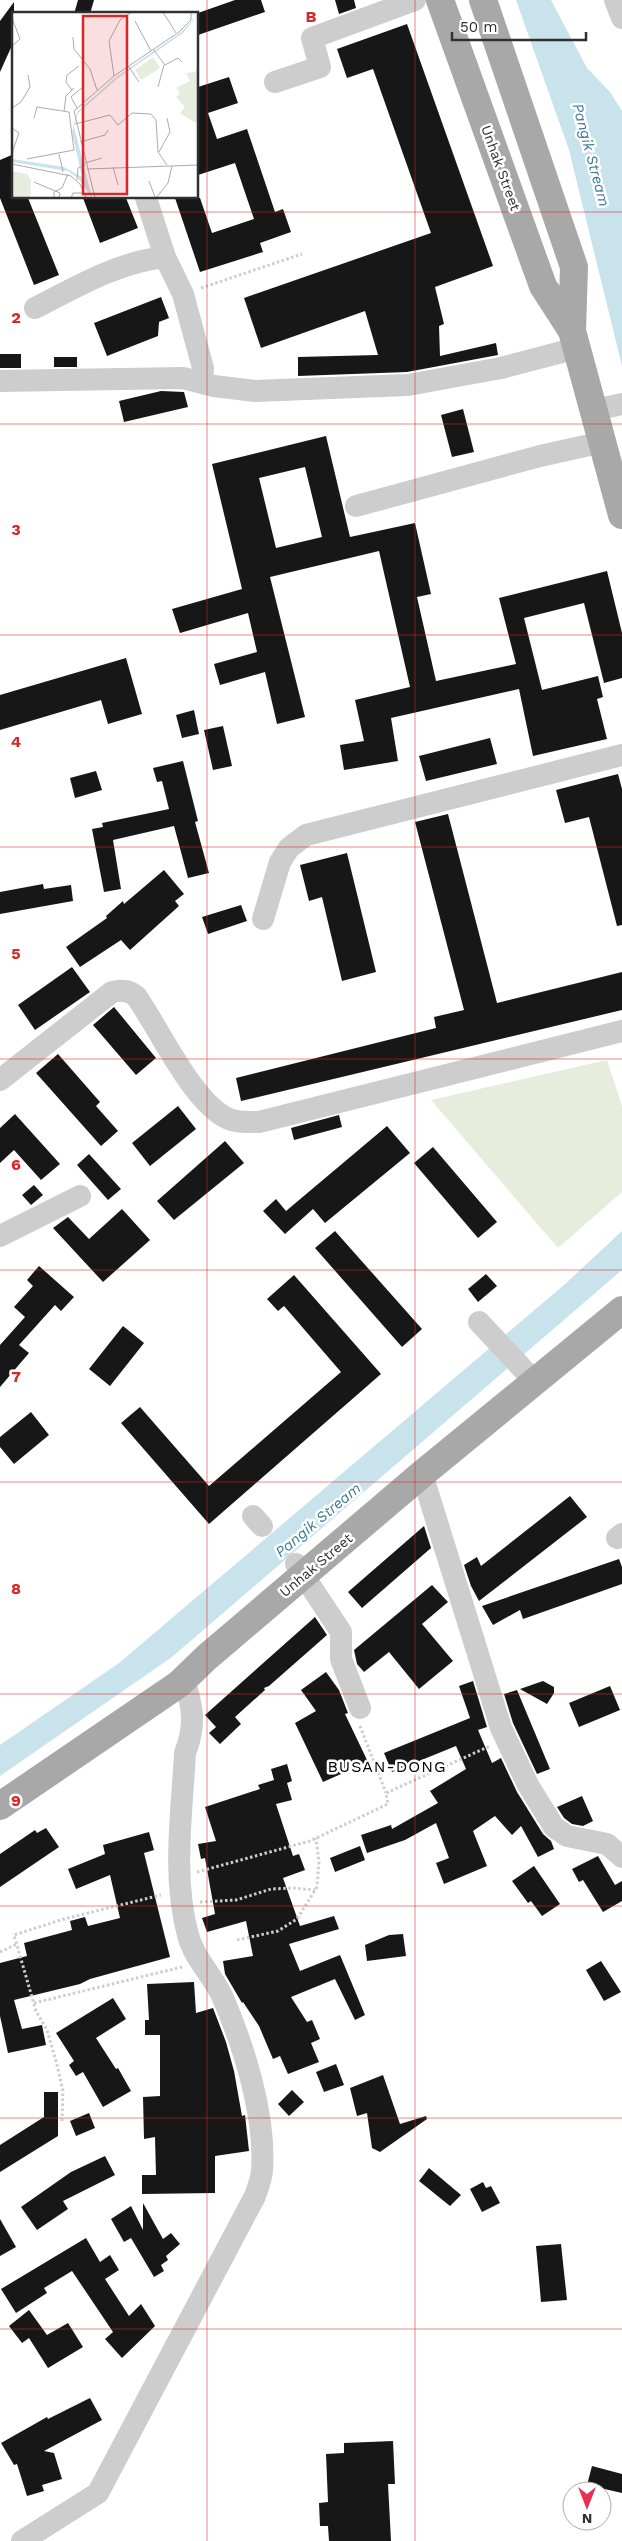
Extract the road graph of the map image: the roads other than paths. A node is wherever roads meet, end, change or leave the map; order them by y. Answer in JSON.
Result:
{"nodes":[{"id":1,"x":415,"y":0,"type":"edge"},
{"id":2,"x":440,"y":0,"type":"edge"},
{"id":3,"x":483,"y":0,"type":"edge"},
{"id":4,"x":275,"y":82,"type":"dead end"},
{"id":5,"x":146,"y":199,"type":"edge"},
{"id":6,"x":165,"y":257,"type":"junction"},
{"id":7,"x":35,"y":308,"type":"dead end"},
{"id":8,"x":574,"y":340,"type":"junction"},
{"id":9,"x":0,"y":381,"type":"edge"},
{"id":10,"x":202,"y":382,"type":"junction"},
{"id":11,"x":622,"y":404,"type":"edge"},
{"id":12,"x":595,"y":410,"type":"junction"},
{"id":13,"x":603,"y":442,"type":"junction"},
{"id":14,"x":356,"y":506,"type":"dead end"},
{"id":15,"x":622,"y":515,"type":"edge"},
{"id":16,"x":622,"y":755,"type":"edge"},
{"id":17,"x":263,"y":919,"type":"dead end"},
{"id":18,"x":622,"y":1031,"type":"edge"},
{"id":19,"x":0,"y":1080,"type":"edge"},
{"id":20,"x":80,"y":1196,"type":"dead end"},
{"id":21,"x":0,"y":1236,"type":"edge"},
{"id":22,"x":622,"y":1310,"type":"edge"},
{"id":23,"x":484,"y":1327,"type":"dead end"},
{"id":24,"x":529,"y":1376,"type":"junction"},
{"id":25,"x":422,"y":1474,"type":"junction"},
{"id":26,"x":300,"y":1570,"type":"junction"},
{"id":27,"x":184,"y":1680,"type":"junction"},
{"id":28,"x":360,"y":1708,"type":"road end"},
{"id":29,"x":0,"y":1806,"type":"edge"},
{"id":30,"x":622,"y":1858,"type":"edge"},
{"id":31,"x":22,"y":2541,"type":"edge"}],
"edges":[{"from":1,"to":4,"type":"street"},
{"from":2,"to":8,"type":"main road","name":"Unhak Street"},
{"from":3,"to":8,"type":"main road","name":"Unhak Street"},
{"from":5,"to":6,"type":"street"},
{"from":6,"to":7,"type":"street"},
{"from":6,"to":10,"type":"street"},
{"from":8,"to":10,"type":"street"},
{"from":8,"to":12,"type":"main road","name":"Unhak Street"},
{"from":9,"to":10,"type":"street"},
{"from":11,"to":12,"type":"street"},
{"from":12,"to":13,"type":"main road","name":"Unhak Street"},
{"from":13,"to":14,"type":"street"},
{"from":13,"to":15,"type":"main road","name":"Unhak Street"},
{"from":16,"to":17,"type":"street"},
{"from":18,"to":19,"type":"street"},
{"from":20,"to":21,"type":"street"},
{"from":22,"to":24,"type":"main road","name":"Unhak Street"},
{"from":23,"to":24,"type":"street"},
{"from":24,"to":25,"type":"main road","name":"Unhak Street"},
{"from":25,"to":26,"type":"main road","name":"Unhak Street"},
{"from":25,"to":30,"type":"street"},
{"from":26,"to":27,"type":"main road","name":"Unhak Street"},
{"from":26,"to":28,"type":"street"},
{"from":27,"to":29,"type":"main road","name":"Unhak Street"},
{"from":27,"to":31,"type":"street"}]}
